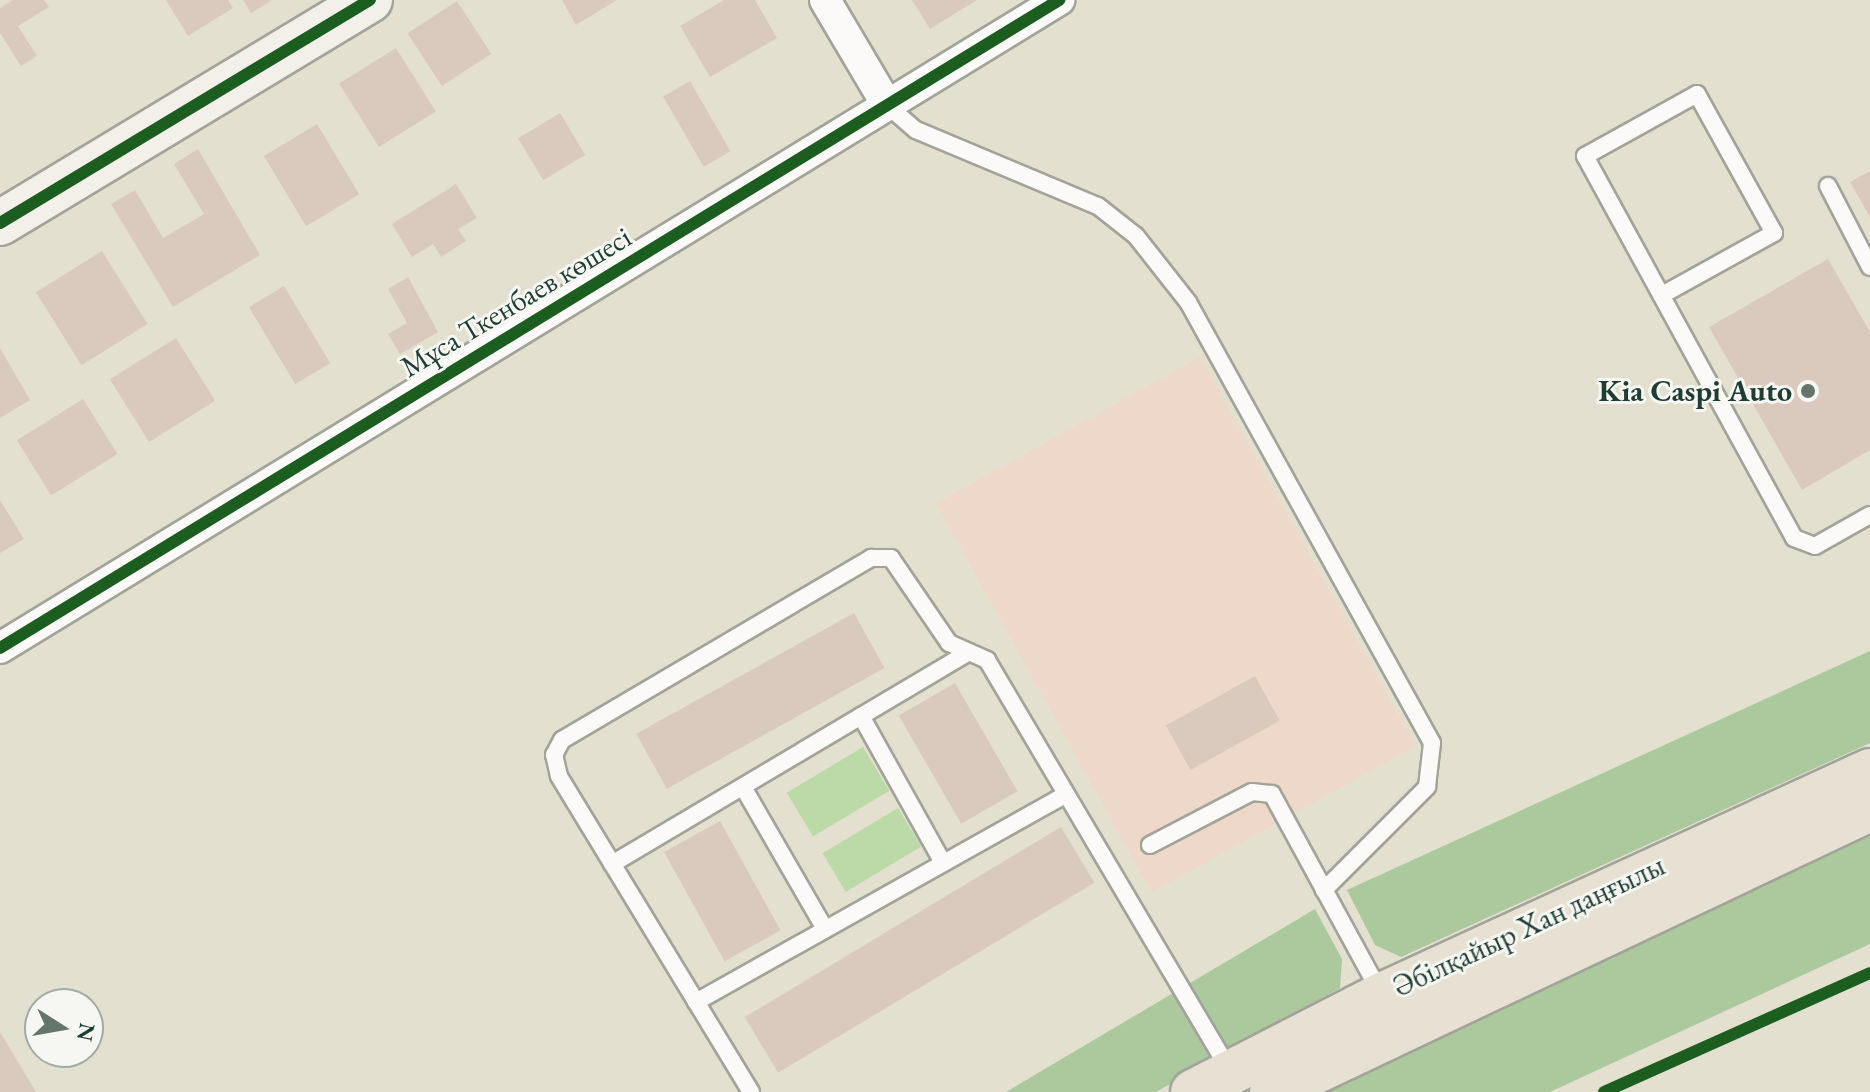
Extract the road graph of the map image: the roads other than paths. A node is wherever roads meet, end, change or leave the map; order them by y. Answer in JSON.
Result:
{"nodes":[{"id":1,"x":370,"y":0,"type":"edge"},
{"id":2,"x":825,"y":0,"type":"edge"},
{"id":3,"x":1059,"y":0,"type":"edge"},
{"id":4,"x":887,"y":105,"type":"junction"},
{"id":5,"x":1828,"y":186,"type":"dead end"},
{"id":6,"x":0,"y":223,"type":"edge"},
{"id":7,"x":1870,"y":267,"type":"edge"},
{"id":8,"x":1662,"y":295,"type":"junction"},
{"id":9,"x":1870,"y":515,"type":"edge"},
{"id":10,"x":0,"y":648,"type":"edge"},
{"id":11,"x":969,"y":652,"type":"junction"},
{"id":12,"x":861,"y":716,"type":"junction"},
{"id":13,"x":1870,"y":771,"type":"edge"},
{"id":14,"x":743,"y":787,"type":"junction"},
{"id":15,"x":1066,"y":794,"type":"junction"},
{"id":16,"x":1870,"y":809,"type":"edge"},
{"id":17,"x":1150,"y":845,"type":"dead end"},
{"id":18,"x":943,"y":863,"type":"junction"},
{"id":19,"x":612,"y":864,"type":"junction"},
{"id":20,"x":1324,"y":890,"type":"junction"},
{"id":21,"x":825,"y":929,"type":"junction"},
{"id":22,"x":1382,"y":995,"type":"junction"},
{"id":23,"x":696,"y":1002,"type":"junction"},
{"id":24,"x":1231,"y":1073,"type":"junction"},
{"id":25,"x":751,"y":1092,"type":"edge"},
{"id":26,"x":1193,"y":1092,"type":"edge"},
{"id":27,"x":1272,"y":1092,"type":"edge"}],
"edges":[{"from":1,"to":6,"type":"street"},
{"from":2,"to":4,"type":"street"},
{"from":3,"to":4,"type":"street","name":"Мұса Ткенбаев көшесі"},
{"from":4,"to":10,"type":"street","name":"Мұса Ткенбаев көшесі"},
{"from":4,"to":20,"type":"lane"},
{"from":5,"to":7,"type":"lane"},
{"from":8,"to":8,"type":"lane"},
{"from":8,"to":9,"type":"lane"},
{"from":11,"to":12,"type":"lane"},
{"from":11,"to":15,"type":"lane"},
{"from":11,"to":19,"type":"lane"},
{"from":12,"to":14,"type":"lane"},
{"from":12,"to":18,"type":"lane"},
{"from":13,"to":22,"type":"main road","name":"Әбілқайыр Хан даңғылы"},
{"from":14,"to":19,"type":"lane"},
{"from":14,"to":21,"type":"lane"},
{"from":15,"to":18,"type":"lane"},
{"from":15,"to":24,"type":"lane"},
{"from":16,"to":27,"type":"main road","name":"Әбілқайыр Хан даңғылы"},
{"from":17,"to":20,"type":"lane"},
{"from":18,"to":21,"type":"lane"},
{"from":19,"to":23,"type":"lane"},
{"from":20,"to":22,"type":"lane"},
{"from":21,"to":23,"type":"lane"},
{"from":22,"to":24,"type":"main road","name":"Әбілқайыр Хан даңғылы"},
{"from":23,"to":25,"type":"lane"},
{"from":24,"to":26,"type":"main road","name":"Әбілқайыр Хан даңғылы"}]}
